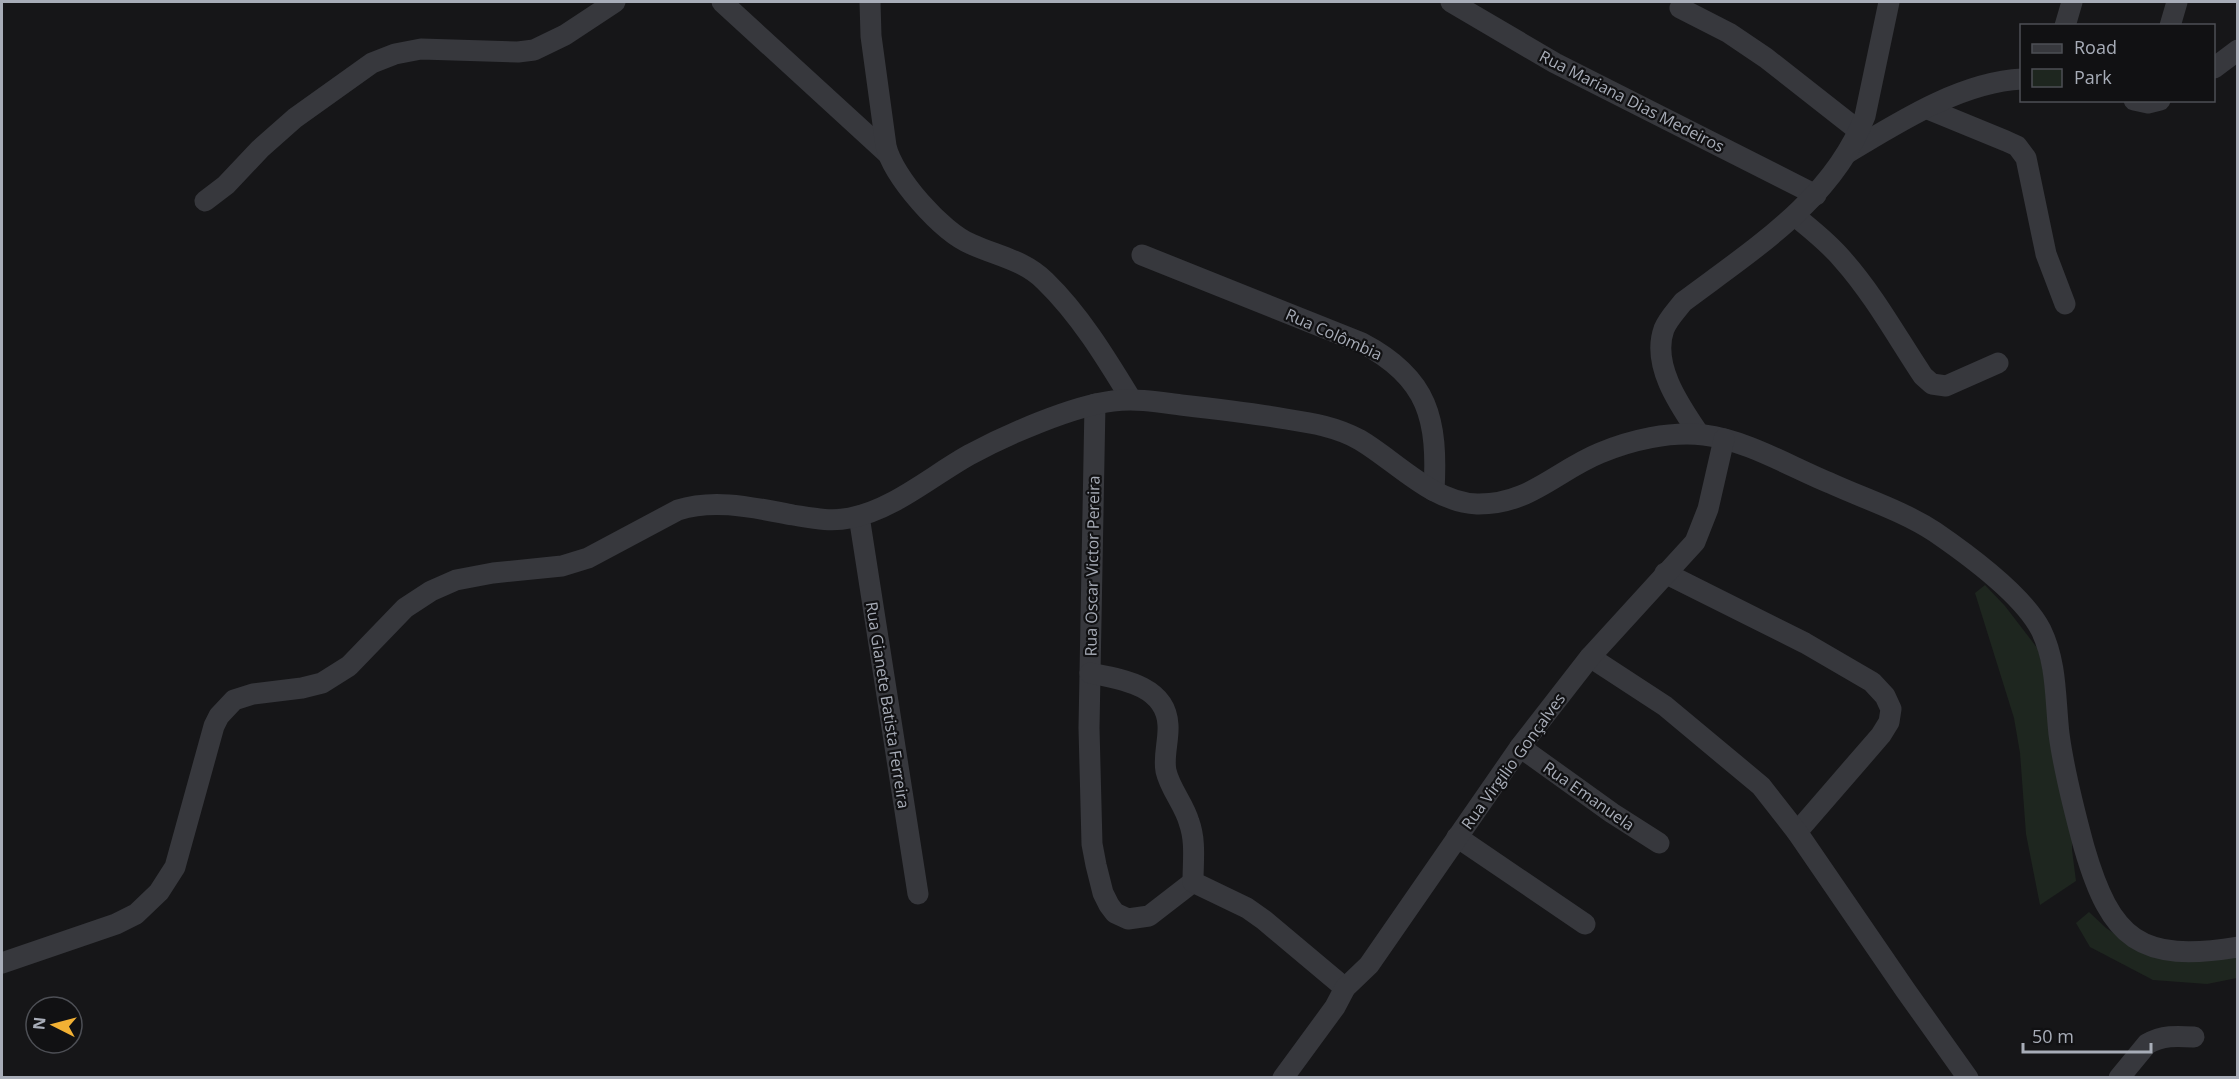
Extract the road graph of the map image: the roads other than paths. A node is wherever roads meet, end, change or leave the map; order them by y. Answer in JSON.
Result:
{"nodes":[{"id":1,"x":615,"y":2,"type":"edge"},
{"id":2,"x":722,"y":2,"type":"edge"},
{"id":3,"x":870,"y":2,"type":"edge"},
{"id":4,"x":1451,"y":2,"type":"edge"},
{"id":5,"x":1889,"y":2,"type":"edge"},
{"id":6,"x":2072,"y":2,"type":"edge"},
{"id":7,"x":2177,"y":2,"type":"edge"},
{"id":8,"x":1680,"y":8,"type":"dead end"},
{"id":9,"x":2066,"y":24,"type":"edge"},
{"id":10,"x":2171,"y":24,"type":"edge"},
{"id":11,"x":2238,"y":50,"type":"edge"},
{"id":12,"x":2215,"y":67,"type":"edge"},
{"id":13,"x":2020,"y":79,"type":"edge"},
{"id":14,"x":1928,"y":109,"type":"junction"},
{"id":15,"x":1859,"y":131,"type":"junction"},
{"id":16,"x":888,"y":154,"type":"junction"},
{"id":17,"x":1846,"y":154,"type":"junction"},
{"id":18,"x":1816,"y":195,"type":"junction"},
{"id":19,"x":205,"y":201,"type":"dead end"},
{"id":20,"x":1795,"y":216,"type":"junction"},
{"id":21,"x":1142,"y":255,"type":"dead end"},
{"id":22,"x":2065,"y":304,"type":"dead end"},
{"id":23,"x":1998,"y":363,"type":"dead end"},
{"id":24,"x":1131,"y":399,"type":"junction"},
{"id":25,"x":1095,"y":404,"type":"junction"},
{"id":26,"x":1699,"y":434,"type":"junction"},
{"id":27,"x":1724,"y":439,"type":"junction"},
{"id":28,"x":1434,"y":491,"type":"junction"},
{"id":29,"x":859,"y":516,"type":"junction"},
{"id":30,"x":1665,"y":573,"type":"junction"},
{"id":31,"x":1590,"y":657,"type":"junction"},
{"id":32,"x":1090,"y":673,"type":"junction"},
{"id":33,"x":1520,"y":747,"type":"junction"},
{"id":34,"x":1797,"y":832,"type":"junction"},
{"id":35,"x":1457,"y":837,"type":"junction"},
{"id":36,"x":1659,"y":843,"type":"dead end"},
{"id":37,"x":1193,"y":882,"type":"junction"},
{"id":38,"x":918,"y":894,"type":"dead end"},
{"id":39,"x":1586,"y":924,"type":"dead end"},
{"id":40,"x":2238,"y":947,"type":"edge"},
{"id":41,"x":2,"y":963,"type":"edge"},
{"id":42,"x":1345,"y":988,"type":"junction"},
{"id":43,"x":2194,"y":1037,"type":"dead end"},
{"id":44,"x":1283,"y":1077,"type":"edge"},
{"id":45,"x":1968,"y":1077,"type":"edge"},
{"id":46,"x":2120,"y":1077,"type":"edge"}],
"edges":[{"from":1,"to":19,"type":"street"},
{"from":2,"to":16,"type":"street"},
{"from":3,"to":16,"type":"street"},
{"from":4,"to":18,"type":"street","name":"Rua Mariana Dias Medeiros"},
{"from":5,"to":15,"type":"street"},
{"from":6,"to":9,"type":"street"},
{"from":7,"to":10,"type":"street"},
{"from":8,"to":15,"type":"street"},
{"from":11,"to":12,"type":"street"},
{"from":13,"to":14,"type":"street"},
{"from":14,"to":17,"type":"street"},
{"from":14,"to":22,"type":"street"},
{"from":15,"to":17,"type":"street"},
{"from":16,"to":24,"type":"street"},
{"from":17,"to":18,"type":"street"},
{"from":18,"to":20,"type":"street"},
{"from":20,"to":23,"type":"street"},
{"from":20,"to":26,"type":"street"},
{"from":21,"to":28,"type":"street","name":"Rua Colômbia"},
{"from":24,"to":25,"type":"street"},
{"from":24,"to":28,"type":"street"},
{"from":25,"to":29,"type":"street"},
{"from":25,"to":32,"type":"street","name":"Rua Oscar Victor Pereira"},
{"from":26,"to":27,"type":"street"},
{"from":26,"to":28,"type":"street"},
{"from":27,"to":30,"type":"street","name":"Rua Virgilio Gonçalves"},
{"from":27,"to":40,"type":"street"},
{"from":29,"to":38,"type":"street","name":"Rua Gianete Batista Ferreira"},
{"from":29,"to":41,"type":"street"},
{"from":30,"to":31,"type":"street","name":"Rua Virgilio Gonçalves"},
{"from":30,"to":34,"type":"street"},
{"from":31,"to":33,"type":"street","name":"Rua Virgilio Gonçalves"},
{"from":31,"to":34,"type":"street"},
{"from":32,"to":37,"type":"street"},
{"from":32,"to":37,"type":"street","name":"Rua Oscar Victor Pereira"},
{"from":33,"to":35,"type":"street","name":"Rua Virgilio Gonçalves"},
{"from":33,"to":36,"type":"street","name":"Rua Emanuela"},
{"from":34,"to":45,"type":"street"},
{"from":35,"to":39,"type":"street"},
{"from":35,"to":42,"type":"street","name":"Rua Virgilio Gonçalves"},
{"from":37,"to":42,"type":"street"},
{"from":42,"to":44,"type":"street","name":"Rua Virgilio Gonçalves"},
{"from":43,"to":46,"type":"street"}]}
